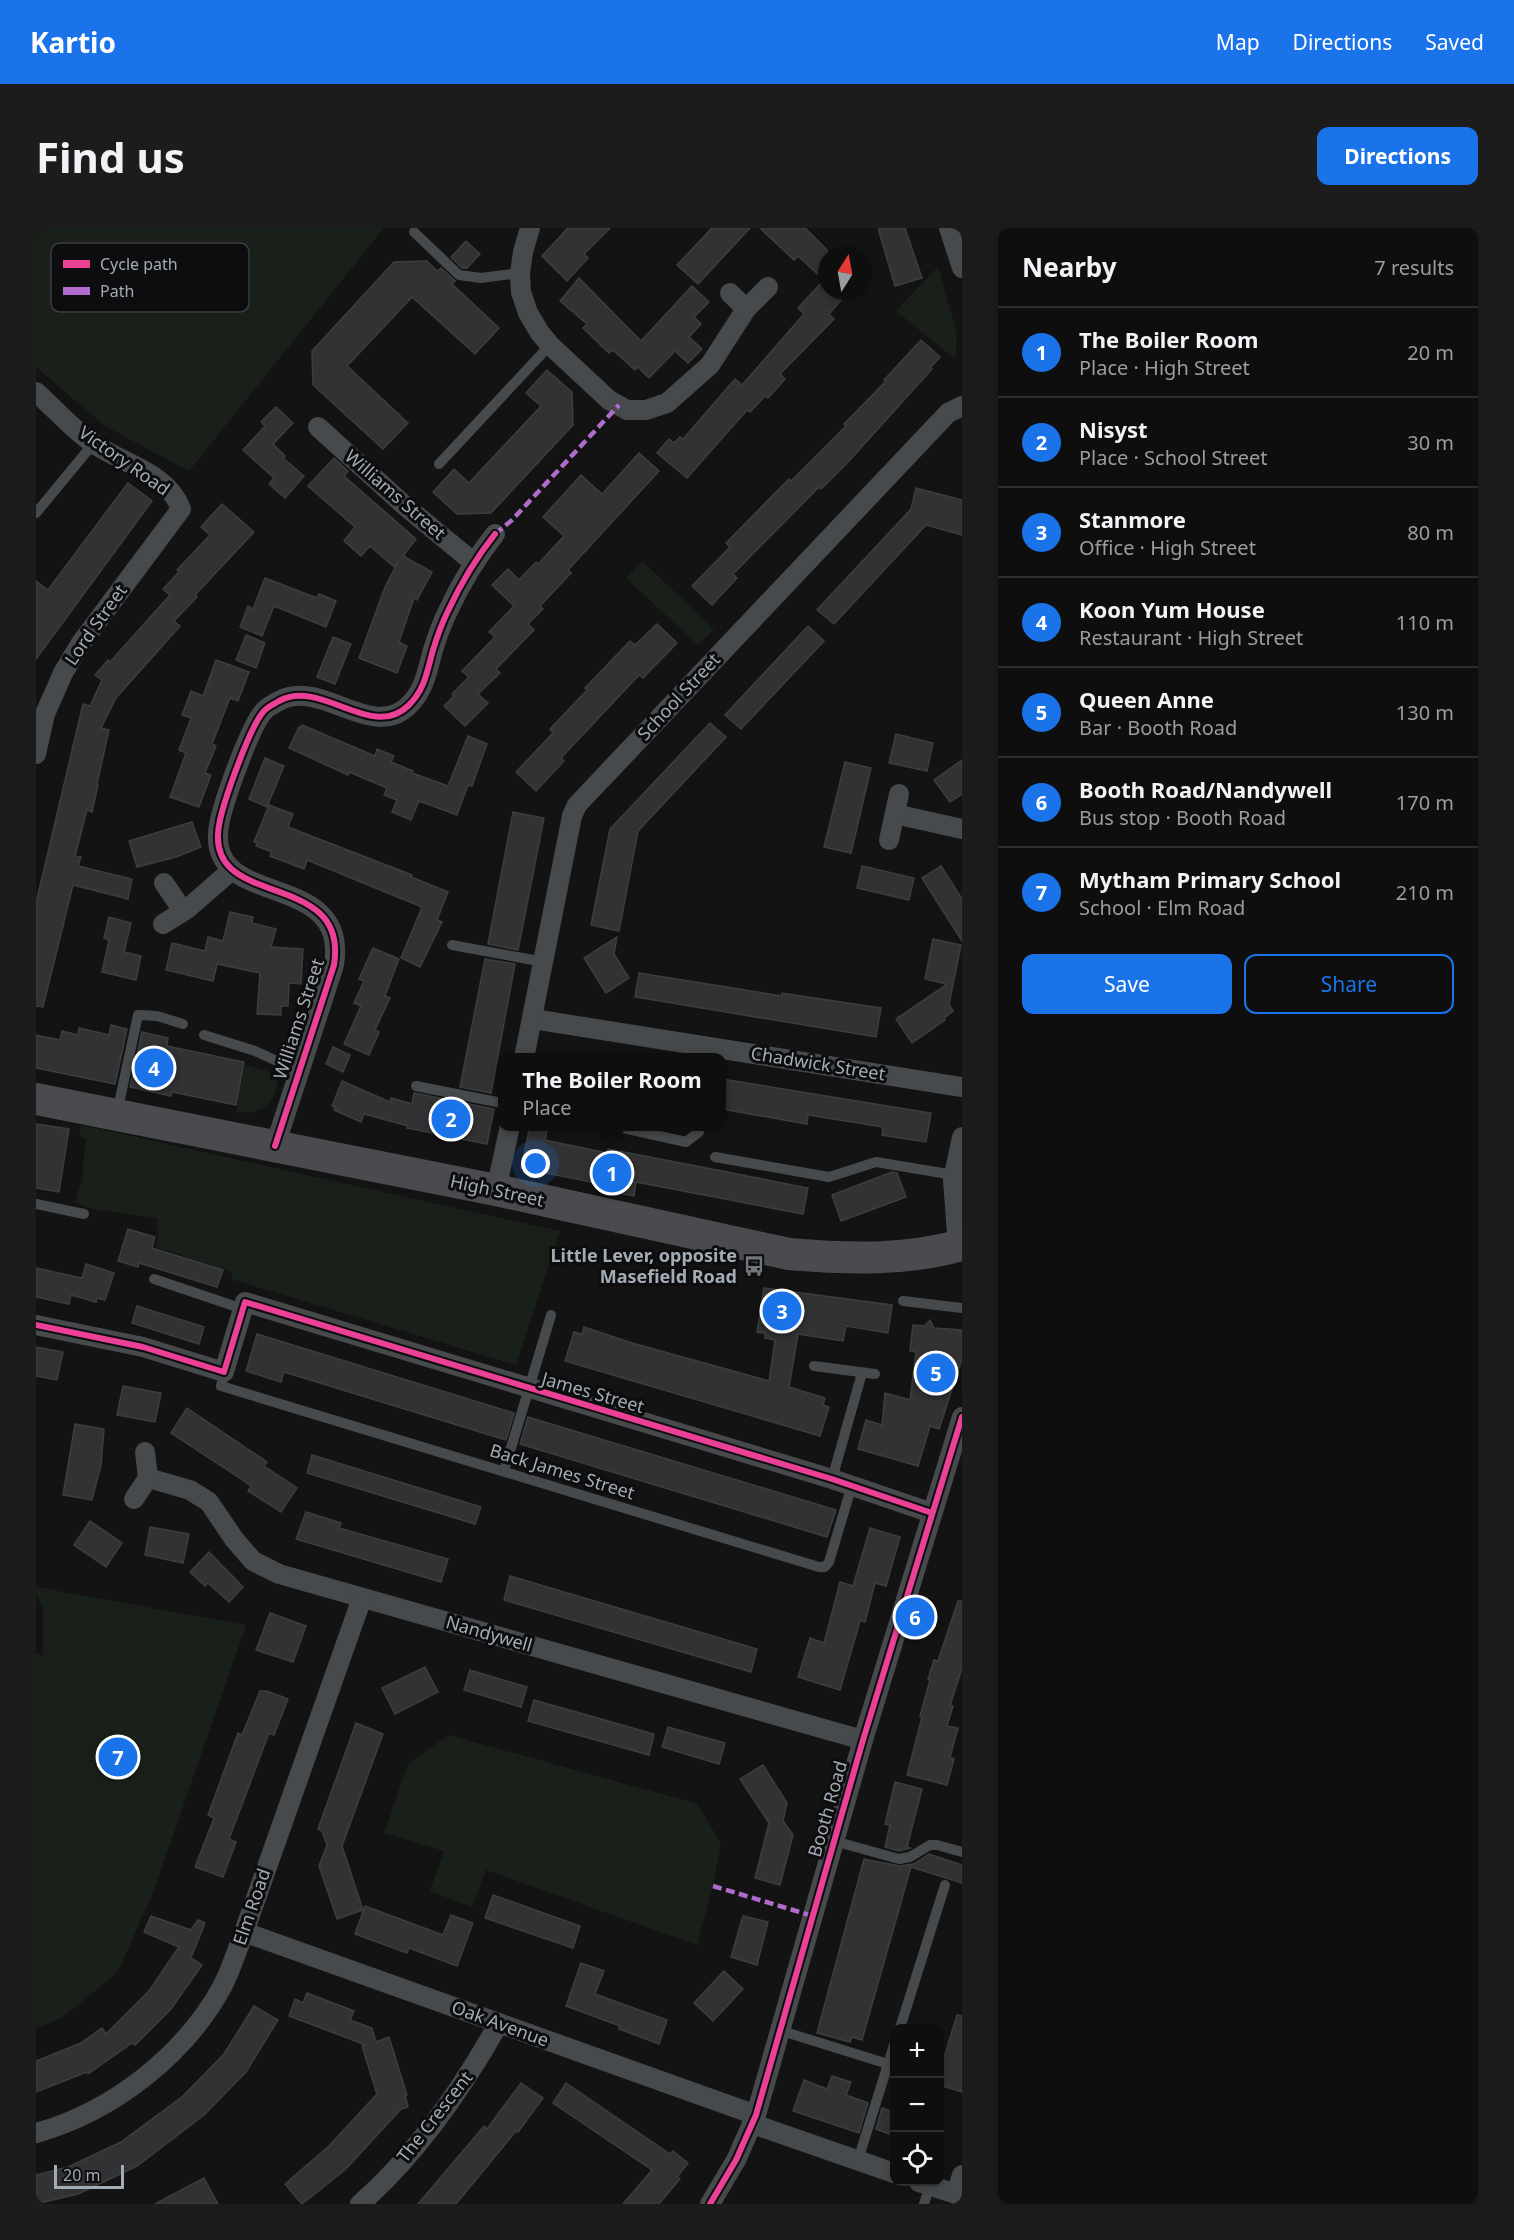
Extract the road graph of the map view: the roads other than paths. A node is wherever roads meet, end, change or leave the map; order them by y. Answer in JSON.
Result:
{"nodes":[{"id":1,"x":530,"y":228,"type":"edge"},
{"id":2,"x":950,"y":228,"type":"edge"},
{"id":3,"x":414,"y":232,"type":"dead end"},
{"id":4,"x":962,"y":268,"type":"edge"},
{"id":5,"x":520,"y":273,"type":"junction"},
{"id":6,"x":768,"y":287,"type":"dead end"},
{"id":7,"x":730,"y":293,"type":"dead end"},
{"id":8,"x":746,"y":309,"type":"junction"},
{"id":9,"x":550,"y":345,"type":"junction"},
{"id":10,"x":36,"y":392,"type":"edge"},
{"id":11,"x":962,"y":405,"type":"edge"},
{"id":12,"x":318,"y":427,"type":"dead end"},
{"id":13,"x":93,"y":444,"type":"junction"},
{"id":14,"x":439,"y":464,"type":"dead end"},
{"id":15,"x":181,"y":509,"type":"joint"},
{"id":16,"x":36,"y":513,"type":"edge"},
{"id":17,"x":495,"y":534,"type":"dead end"},
{"id":18,"x":473,"y":562,"type":"junction"},
{"id":19,"x":36,"y":754,"type":"edge"},
{"id":20,"x":899,"y":794,"type":"dead end"},
{"id":21,"x":895,"y":814,"type":"junction"},
{"id":22,"x":962,"y":829,"type":"edge"},
{"id":23,"x":889,"y":840,"type":"dead end"},
{"id":24,"x":232,"y":870,"type":"junction"},
{"id":25,"x":164,"y":883,"type":"dead end"},
{"id":26,"x":183,"y":911,"type":"junction"},
{"id":27,"x":163,"y":924,"type":"dead end"},
{"id":28,"x":452,"y":945,"type":"dead end"},
{"id":29,"x":544,"y":962,"type":"junction"},
{"id":30,"x":533,"y":1019,"type":"junction"},
{"id":31,"x":183,"y":1024,"type":"dead end"},
{"id":32,"x":204,"y":1035,"type":"dead end"},
{"id":33,"x":525,"y":1053,"type":"edge"},
{"id":34,"x":298,"y":1071,"type":"junction"},
{"id":35,"x":416,"y":1086,"type":"dead end"},
{"id":36,"x":962,"y":1087,"type":"edge"},
{"id":37,"x":36,"y":1099,"type":"edge"},
{"id":38,"x":498,"y":1102,"type":"edge"},
{"id":39,"x":117,"y":1114,"type":"junction"},
{"id":40,"x":509,"y":1131,"type":"edge"},
{"id":41,"x":636,"y":1131,"type":"edge"},
{"id":42,"x":699,"y":1132,"type":"dead end"},
{"id":43,"x":962,"y":1137,"type":"edge"},
{"id":44,"x":275,"y":1146,"type":"junction"},
{"id":45,"x":716,"y":1157,"type":"dead end"},
{"id":46,"x":954,"y":1175,"type":"junction"},
{"id":47,"x":496,"y":1190,"type":"junction"},
{"id":48,"x":36,"y":1204,"type":"edge"},
{"id":49,"x":84,"y":1214,"type":"dead end"},
{"id":50,"x":960,"y":1246,"type":"edge"},
{"id":51,"x":153,"y":1279,"type":"dead end"},
{"id":52,"x":903,"y":1301,"type":"dead end"},
{"id":53,"x":244,"y":1305,"type":"junction"},
{"id":54,"x":962,"y":1308,"type":"edge"},
{"id":55,"x":551,"y":1316,"type":"dead end"},
{"id":56,"x":36,"y":1325,"type":"edge"},
{"id":57,"x":813,"y":1366,"type":"dead end"},
{"id":58,"x":224,"y":1372,"type":"junction"},
{"id":59,"x":862,"y":1373,"type":"junction"},
{"id":60,"x":875,"y":1374,"type":"dead end"},
{"id":61,"x":529,"y":1389,"type":"junction"},
{"id":62,"x":962,"y":1417,"type":"edge"},
{"id":63,"x":957,"y":1449,"type":"edge"},
{"id":64,"x":144,"y":1452,"type":"dead end"},
{"id":65,"x":504,"y":1471,"type":"junction"},
{"id":66,"x":148,"y":1478,"type":"junction"},
{"id":67,"x":832,"y":1479,"type":"junction"},
{"id":68,"x":852,"y":1485,"type":"junction"},
{"id":69,"x":134,"y":1499,"type":"dead end"},
{"id":70,"x":933,"y":1513,"type":"junction"},
{"id":71,"x":362,"y":1598,"type":"junction"},
{"id":72,"x":862,"y":1740,"type":"junction"},
{"id":73,"x":834,"y":1841,"type":"junction"},
{"id":74,"x":962,"y":1852,"type":"edge"},
{"id":75,"x":945,"y":1885,"type":"dead end"},
{"id":76,"x":244,"y":1932,"type":"junction"},
{"id":77,"x":499,"y":2023,"type":"junction"},
{"id":78,"x":901,"y":2024,"type":"edge"},
{"id":79,"x":782,"y":2031,"type":"junction"},
{"id":80,"x":890,"y":2058,"type":"edge"},
{"id":81,"x":888,"y":2064,"type":"junction"},
{"id":82,"x":754,"y":2120,"type":"junction"},
{"id":83,"x":36,"y":2133,"type":"edge"},
{"id":84,"x":858,"y":2160,"type":"junction"},
{"id":85,"x":890,"y":2172,"type":"edge"},
{"id":86,"x":962,"y":2175,"type":"edge"},
{"id":87,"x":924,"y":2190,"type":"edge"},
{"id":88,"x":959,"y":2195,"type":"edge"},
{"id":89,"x":360,"y":2204,"type":"edge"},
{"id":90,"x":710,"y":2204,"type":"edge"}],
"edges":[{"from":1,"to":5,"type":"street"},
{"from":2,"to":4,"type":"street"},
{"from":3,"to":5,"type":"lane"},
{"from":5,"to":9,"type":"street"},
{"from":6,"to":8,"type":"street"},
{"from":7,"to":8,"type":"street"},
{"from":8,"to":9,"type":"street"},
{"from":9,"to":14,"type":"lane"},
{"from":10,"to":13,"type":"street","name":"Victory Road"},
{"from":11,"to":29,"type":"street","name":"School Street"},
{"from":12,"to":18,"type":"street","name":"Williams Street"},
{"from":13,"to":15,"type":"street","name":"Victory Road"},
{"from":13,"to":16,"type":"lane"},
{"from":15,"to":19,"type":"street","name":"Lord Street"},
{"from":17,"to":18,"type":"street"},
{"from":18,"to":24,"type":"street"},
{"from":20,"to":21,"type":"street"},
{"from":21,"to":22,"type":"street"},
{"from":21,"to":23,"type":"street"},
{"from":24,"to":26,"type":"street"},
{"from":24,"to":34,"type":"street","name":"Williams Street"},
{"from":25,"to":26,"type":"street"},
{"from":26,"to":27,"type":"street"},
{"from":28,"to":29,"type":"lane"},
{"from":29,"to":30,"type":"street","name":"School Street"},
{"from":30,"to":33,"type":"street","name":"School Street"},
{"from":30,"to":36,"type":"street","name":"Chadwick Street"},
{"from":31,"to":39,"type":"lane"},
{"from":32,"to":34,"type":"lane"},
{"from":34,"to":44,"type":"street","name":"Williams Street"},
{"from":35,"to":38,"type":"lane"},
{"from":37,"to":39,"type":"main road","name":"High Street"},
{"from":39,"to":44,"type":"main road","name":"High Street"},
{"from":40,"to":47,"type":"street"},
{"from":41,"to":42,"type":"lane"},
{"from":43,"to":46,"type":"street"},
{"from":44,"to":47,"type":"main road","name":"High Street"},
{"from":45,"to":46,"type":"lane"},
{"from":46,"to":50,"type":"street"},
{"from":47,"to":50,"type":"main road","name":"High Street"},
{"from":48,"to":49,"type":"lane"},
{"from":51,"to":53,"type":"lane"},
{"from":52,"to":54,"type":"lane"},
{"from":53,"to":58,"type":"street"},
{"from":53,"to":61,"type":"street","name":"James Street"},
{"from":55,"to":61,"type":"lane"},
{"from":56,"to":58,"type":"street"},
{"from":57,"to":59,"type":"lane"},
{"from":58,"to":65,"type":"lane","name":"Back James Street"},
{"from":59,"to":60,"type":"lane"},
{"from":59,"to":67,"type":"lane"},
{"from":61,"to":65,"type":"lane"},
{"from":61,"to":67,"type":"street","name":"James Street"},
{"from":62,"to":63,"type":"street","name":"Booth Road"},
{"from":63,"to":70,"type":"street","name":"Booth Road"},
{"from":64,"to":66,"type":"street"},
{"from":65,"to":68,"type":"lane","name":"Back James Street"},
{"from":66,"to":69,"type":"street"},
{"from":66,"to":71,"type":"street","name":"Nandywell"},
{"from":67,"to":68,"type":"street","name":"James Street"},
{"from":68,"to":70,"type":"street","name":"James Street"},
{"from":70,"to":72,"type":"street","name":"Booth Road"},
{"from":71,"to":72,"type":"street","name":"Nandywell"},
{"from":71,"to":76,"type":"street","name":"Elm Road"},
{"from":72,"to":73,"type":"street","name":"Booth Road"},
{"from":73,"to":74,"type":"lane"},
{"from":73,"to":79,"type":"street","name":"Booth Road"},
{"from":75,"to":78,"type":"lane"},
{"from":76,"to":77,"type":"street","name":"Oak Avenue"},
{"from":76,"to":83,"type":"street","name":"Elm Road"},
{"from":77,"to":82,"type":"street","name":"Oak Avenue"},
{"from":77,"to":89,"type":"street","name":"The Crescent"},
{"from":79,"to":81,"type":"lane"},
{"from":79,"to":82,"type":"street","name":"Booth Road"},
{"from":80,"to":81,"type":"lane"},
{"from":81,"to":84,"type":"lane"},
{"from":82,"to":84,"type":"street","name":"Oak Avenue"},
{"from":82,"to":90,"type":"street","name":"Booth Road"},
{"from":84,"to":85,"type":"street","name":"Oak Avenue"},
{"from":86,"to":88,"type":"street"},
{"from":87,"to":88,"type":"street"}]}
